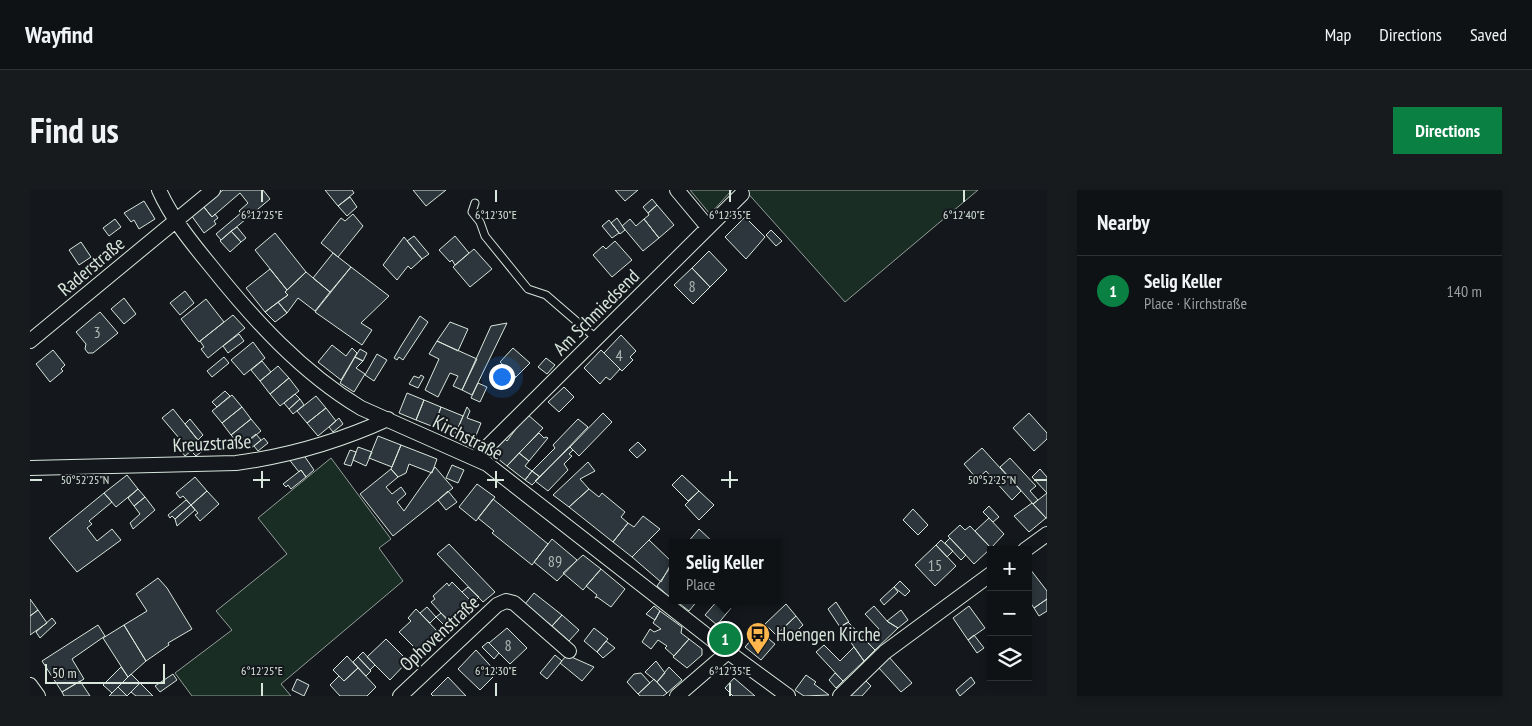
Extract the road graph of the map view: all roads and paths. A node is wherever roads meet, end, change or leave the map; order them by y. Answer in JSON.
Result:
{"nodes":[{"id":1,"x":158,"y":190,"type":"edge"},
{"id":2,"x":213,"y":190,"type":"edge"},
{"id":3,"x":676,"y":190,"type":"edge"},
{"id":4,"x":742,"y":194,"type":"dead end"},
{"id":5,"x":475,"y":203,"type":"dead end"},
{"id":6,"x":176,"y":220,"type":"junction"},
{"id":7,"x":707,"y":226,"type":"junction"},
{"id":8,"x":597,"y":339,"type":"junction"},
{"id":9,"x":30,"y":341,"type":"edge"},
{"id":10,"x":388,"y":419,"type":"junction"},
{"id":11,"x":476,"y":458,"type":"junction"},
{"id":12,"x":30,"y":468,"type":"edge"},
{"id":13,"x":1047,"y":534,"type":"edge"},
{"id":14,"x":1030,"y":546,"type":"edge"},
{"id":15,"x":987,"y":577,"type":"edge"},
{"id":16,"x":569,"y":651,"type":"dead end"},
{"id":17,"x":728,"y":652,"type":"junction"},
{"id":18,"x":30,"y":685,"type":"edge"},
{"id":19,"x":38,"y":696,"type":"edge"},
{"id":20,"x":400,"y":696,"type":"edge"},
{"id":21,"x":677,"y":696,"type":"edge"},
{"id":22,"x":788,"y":696,"type":"edge"},
{"id":23,"x":840,"y":696,"type":"edge"}],
"edges":[{"from":1,"to":6,"type":"street","name":"Kirchstraße"},
{"from":2,"to":6,"type":"street","name":"Raderstraße"},
{"from":3,"to":7,"type":"street"},
{"from":4,"to":7,"type":"street","name":"Am Schmiedsend"},
{"from":5,"to":8,"type":"lane"},
{"from":6,"to":9,"type":"street","name":"Raderstraße"},
{"from":6,"to":10,"type":"street","name":"Kirchstraße"},
{"from":7,"to":8,"type":"street","name":"Am Schmiedsend"},
{"from":8,"to":11,"type":"street","name":"Am Schmiedsend"},
{"from":10,"to":11,"type":"street","name":"Kirchstraße"},
{"from":10,"to":12,"type":"street","name":"Kreuzstraße"},
{"from":11,"to":17,"type":"street","name":"Kirchstraße"},
{"from":13,"to":14,"type":"street"},
{"from":15,"to":23,"type":"street"},
{"from":16,"to":20,"type":"street","name":"Ophovenstraße"},
{"from":17,"to":21,"type":"street"},
{"from":17,"to":22,"type":"street","name":"Kirchstraße"},
{"from":18,"to":19,"type":"street"}]}
